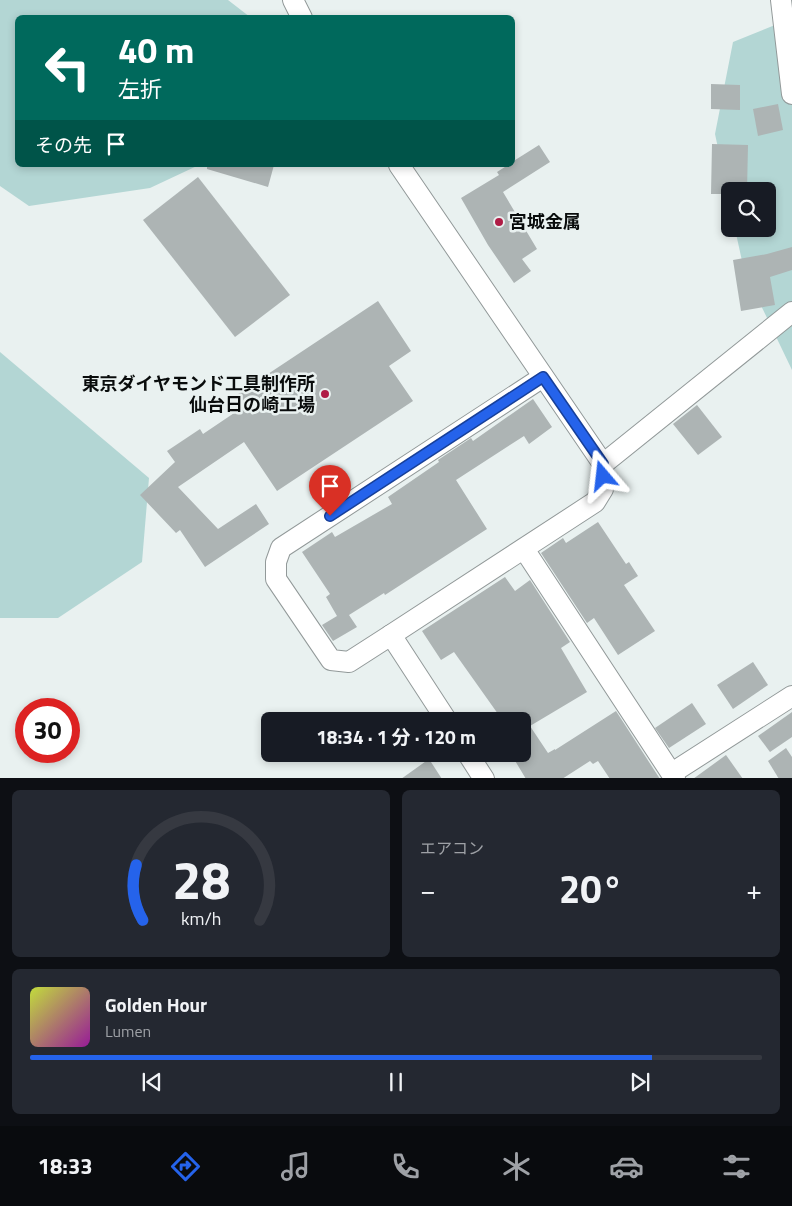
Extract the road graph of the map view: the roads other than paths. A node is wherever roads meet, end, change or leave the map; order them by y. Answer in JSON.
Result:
{"nodes":[{"id":1,"x":293,"y":0,"type":"edge"},
{"id":2,"x":781,"y":0,"type":"edge"},
{"id":3,"x":300,"y":15,"type":"edge"},
{"id":4,"x":792,"y":94,"type":"edge"},
{"id":5,"x":400,"y":167,"type":"edge"},
{"id":6,"x":792,"y":312,"type":"edge"},
{"id":7,"x":543,"y":377,"type":"junction"},
{"id":8,"x":603,"y":464,"type":"junction"},
{"id":9,"x":524,"y":549,"type":"junction"},
{"id":10,"x":391,"y":636,"type":"junction"},
{"id":11,"x":792,"y":696,"type":"edge"},
{"id":12,"x":441,"y":712,"type":"edge"},
{"id":13,"x":473,"y":762,"type":"edge"},
{"id":14,"x":674,"y":776,"type":"edge"},
{"id":15,"x":484,"y":778,"type":"edge"}],
"edges":[{"from":1,"to":3,"type":"street"},
{"from":2,"to":4,"type":"street"},
{"from":5,"to":7,"type":"street"},
{"from":6,"to":8,"type":"street"},
{"from":7,"to":8,"type":"street"},
{"from":7,"to":10,"type":"street"},
{"from":8,"to":9,"type":"street"},
{"from":9,"to":10,"type":"street"},
{"from":9,"to":14,"type":"street"},
{"from":10,"to":12,"type":"street"},
{"from":11,"to":14,"type":"street"},
{"from":13,"to":15,"type":"street"}]}
